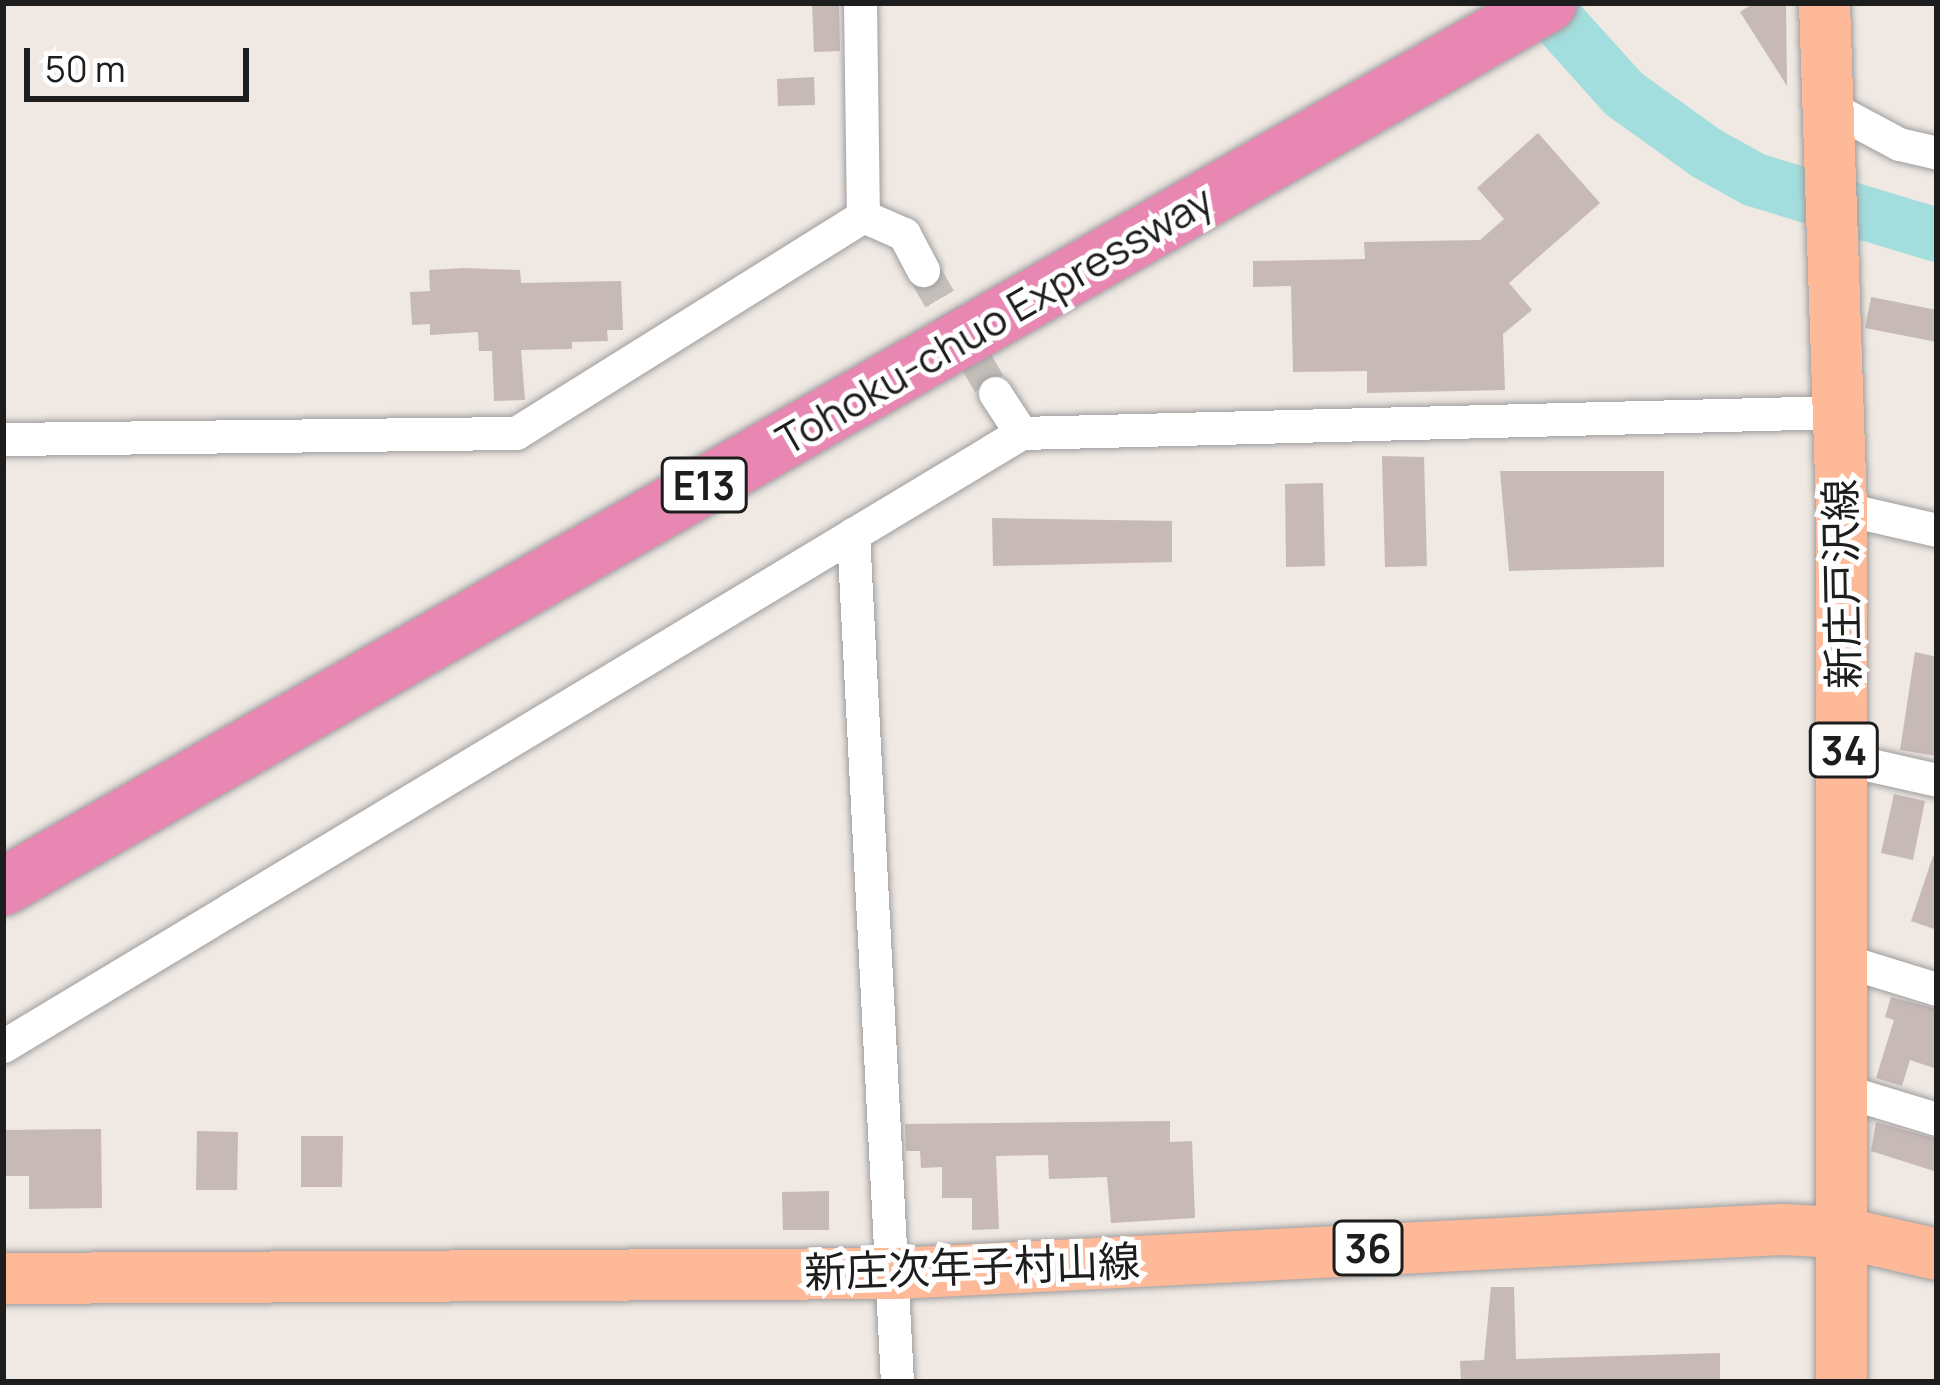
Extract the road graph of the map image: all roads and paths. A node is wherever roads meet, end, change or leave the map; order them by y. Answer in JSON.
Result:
{"nodes":[{"id":1,"x":860,"y":3,"type":"edge"},
{"id":2,"x":1547,"y":3,"type":"edge"},
{"id":3,"x":1824,"y":3,"type":"edge"},
{"id":4,"x":1824,"y":119,"type":"junction"},
{"id":5,"x":1937,"y":153,"type":"edge"},
{"id":6,"x":863,"y":216,"type":"junction"},
{"id":7,"x":923,"y":270,"type":"tunnel mouth"},
{"id":8,"x":995,"y":393,"type":"tunnel mouth"},
{"id":9,"x":1837,"y":412,"type":"junction"},
{"id":10,"x":1021,"y":433,"type":"junction"},
{"id":11,"x":3,"y":439,"type":"edge"},
{"id":12,"x":1841,"y":508,"type":"junction"},
{"id":13,"x":1937,"y":530,"type":"edge"},
{"id":14,"x":853,"y":534,"type":"junction"},
{"id":15,"x":1844,"y":759,"type":"junction"},
{"id":16,"x":1937,"y":780,"type":"edge"},
{"id":17,"x":4,"y":886,"type":"edge"},
{"id":18,"x":1836,"y":958,"type":"junction"},
{"id":19,"x":1937,"y":988,"type":"edge"},
{"id":20,"x":3,"y":1046,"type":"edge"},
{"id":21,"x":1838,"y":1089,"type":"junction"},
{"id":22,"x":1937,"y":1119,"type":"edge"},
{"id":23,"x":1840,"y":1232,"type":"junction"},
{"id":24,"x":1937,"y":1254,"type":"edge"},
{"id":25,"x":896,"y":1273,"type":"junction"},
{"id":26,"x":3,"y":1278,"type":"edge"},
{"id":27,"x":897,"y":1382,"type":"edge"},
{"id":28,"x":1841,"y":1382,"type":"edge"}],
"edges":[{"from":1,"to":6,"type":"street"},
{"from":2,"to":17,"type":"highway","name":"Tohoku-chuo Expressway","number":"E13"},
{"from":3,"to":4,"type":"main road","name":"新庄戸沢線","number":"34"},
{"from":4,"to":5,"type":"street"},
{"from":4,"to":9,"type":"main road","name":"新庄戸沢線","number":"34"},
{"from":6,"to":7,"type":"street"},
{"from":6,"to":11,"type":"street"},
{"from":8,"to":10,"type":"street"},
{"from":9,"to":10,"type":"street"},
{"from":9,"to":12,"type":"main road","name":"新庄戸沢線","number":"34"},
{"from":10,"to":14,"type":"street"},
{"from":12,"to":13,"type":"street"},
{"from":12,"to":15,"type":"main road","name":"新庄戸沢線","number":"34"},
{"from":14,"to":20,"type":"street"},
{"from":14,"to":25,"type":"street"},
{"from":15,"to":16,"type":"street"},
{"from":15,"to":18,"type":"main road","name":"新庄戸沢線","number":"34"},
{"from":18,"to":19,"type":"street"},
{"from":18,"to":21,"type":"main road","name":"新庄戸沢線","number":"34"},
{"from":21,"to":22,"type":"street"},
{"from":21,"to":23,"type":"main road","name":"新庄戸沢線","number":"34"},
{"from":23,"to":24,"type":"main road","name":"新庄次年子村山線","number":"36"},
{"from":23,"to":25,"type":"main road","name":"新庄次年子村山線","number":"36"},
{"from":23,"to":28,"type":"main road","name":"新庄戸沢線","number":"34"},
{"from":25,"to":26,"type":"main road","name":"新庄次年子村山線","number":"36"},
{"from":25,"to":27,"type":"street"}]}
